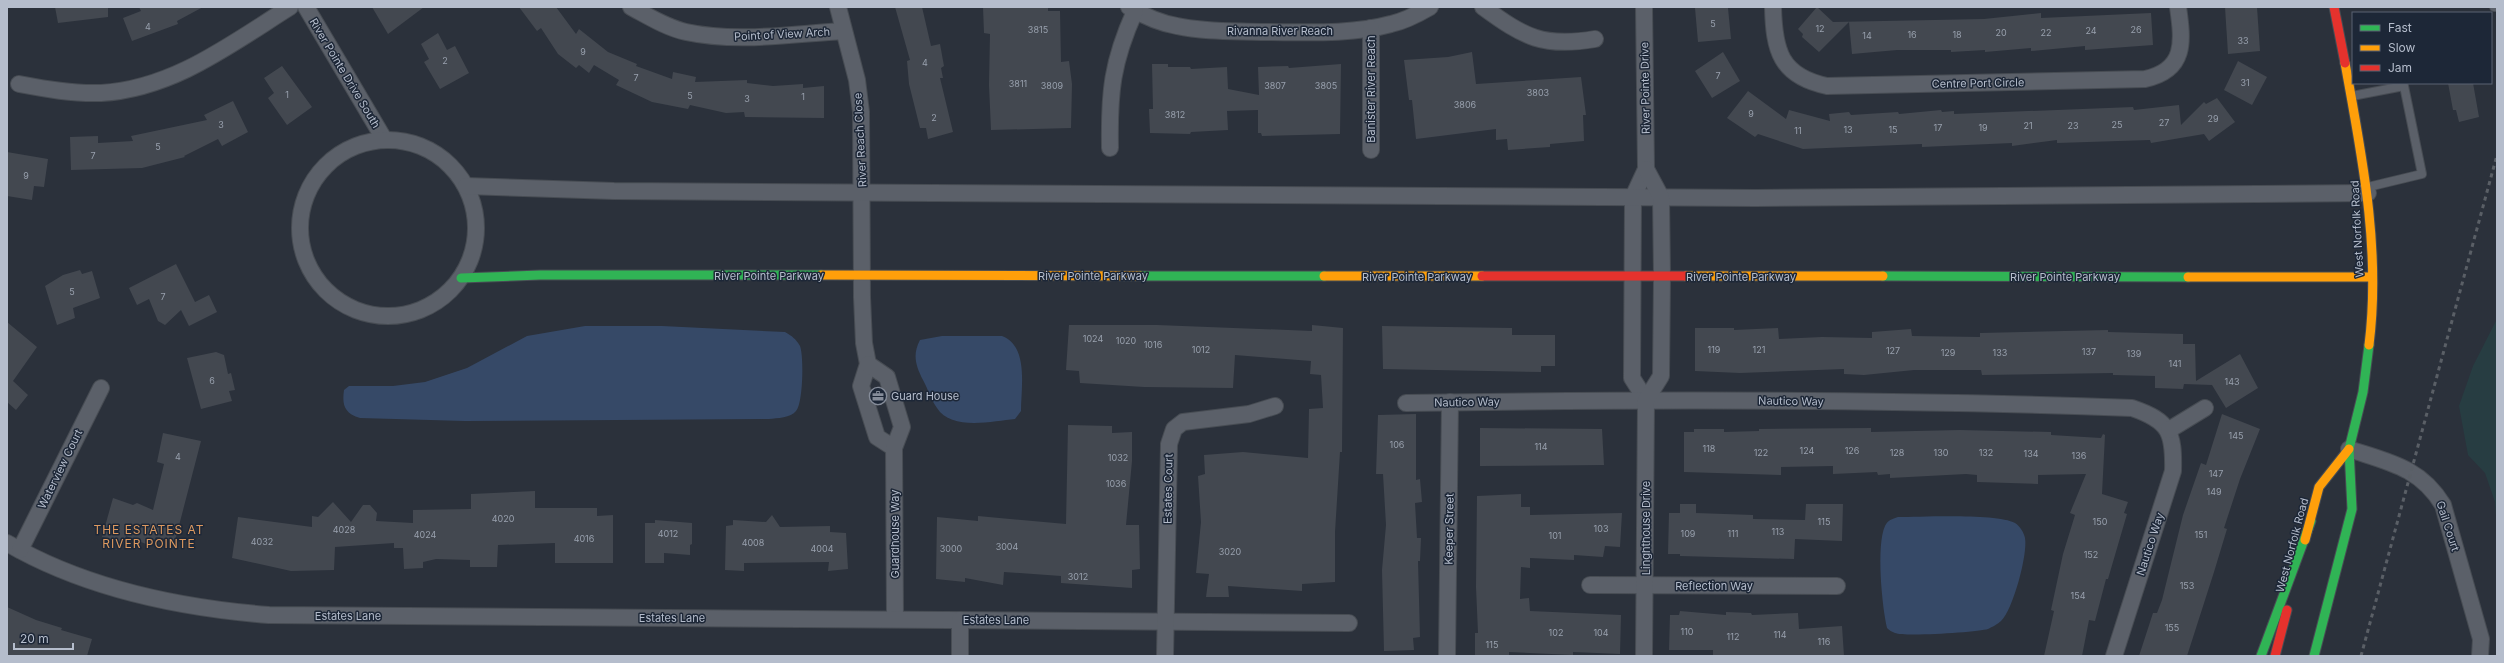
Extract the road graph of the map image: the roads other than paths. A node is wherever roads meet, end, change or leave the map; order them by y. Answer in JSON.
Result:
{"nodes":[{"id":1,"x":290,"y":7,"type":"edge"},
{"id":2,"x":306,"y":7,"type":"edge"},
{"id":3,"x":631,"y":7,"type":"edge"},
{"id":4,"x":838,"y":7,"type":"edge"},
{"id":5,"x":1430,"y":7,"type":"edge"},
{"id":6,"x":1483,"y":7,"type":"edge"},
{"id":7,"x":1644,"y":7,"type":"edge"},
{"id":8,"x":1773,"y":7,"type":"edge"},
{"id":9,"x":2178,"y":7,"type":"edge"},
{"id":10,"x":2334,"y":7,"type":"edge"},
{"id":11,"x":1132,"y":9,"type":"edge"},
{"id":12,"x":1372,"y":28,"type":"junction"},
{"id":13,"x":843,"y":31,"type":"junction"},
{"id":14,"x":1595,"y":39,"type":"dead end"},
{"id":15,"x":19,"y":84,"type":"dead end"},
{"id":16,"x":2351,"y":96,"type":"junction"},
{"id":17,"x":384,"y":139,"type":"junction"},
{"id":18,"x":1110,"y":148,"type":"dead end"},
{"id":19,"x":1371,"y":150,"type":"dead end"},
{"id":20,"x":1646,"y":169,"type":"junction"},
{"id":21,"x":466,"y":186,"type":"junction"},
{"id":22,"x":2368,"y":190,"type":"junction"},
{"id":23,"x":863,"y":191,"type":"junction"},
{"id":24,"x":1633,"y":197,"type":"junction"},
{"id":25,"x":1661,"y":197,"type":"junction"},
{"id":26,"x":861,"y":276,"type":"junction"},
{"id":27,"x":1633,"y":277,"type":"junction"},
{"id":28,"x":1662,"y":277,"type":"junction"},
{"id":29,"x":2372,"y":277,"type":"junction"},
{"id":30,"x":461,"y":278,"type":"junction"},
{"id":31,"x":868,"y":364,"type":"junction"},
{"id":32,"x":101,"y":388,"type":"dead end"},
{"id":33,"x":1646,"y":400,"type":"junction"},
{"id":34,"x":1450,"y":402,"type":"junction"},
{"id":35,"x":1406,"y":403,"type":"dead end"},
{"id":36,"x":1275,"y":406,"type":"dead end"},
{"id":37,"x":2205,"y":408,"type":"dead end"},
{"id":38,"x":2169,"y":430,"type":"junction"},
{"id":39,"x":894,"y":448,"type":"junction"},
{"id":40,"x":2349,"y":449,"type":"junction"},
{"id":41,"x":2311,"y":520,"type":"junction"},
{"id":42,"x":13,"y":546,"type":"edge"},
{"id":43,"x":1590,"y":585,"type":"dead end"},
{"id":44,"x":1645,"y":585,"type":"junction"},
{"id":45,"x":1837,"y":586,"type":"dead end"},
{"id":46,"x":895,"y":620,"type":"junction"},
{"id":47,"x":960,"y":620,"type":"junction"},
{"id":48,"x":1166,"y":623,"type":"junction"},
{"id":49,"x":1349,"y":623,"type":"dead end"},
{"id":50,"x":960,"y":656,"type":"edge"},
{"id":51,"x":1165,"y":656,"type":"edge"},
{"id":52,"x":1447,"y":656,"type":"edge"},
{"id":53,"x":1644,"y":656,"type":"edge"},
{"id":54,"x":2114,"y":656,"type":"edge"},
{"id":55,"x":2261,"y":656,"type":"edge"},
{"id":56,"x":2275,"y":656,"type":"edge"},
{"id":57,"x":2314,"y":656,"type":"edge"},
{"id":58,"x":2480,"y":656,"type":"edge"}],
"edges":[{"from":1,"to":15,"type":"street"},
{"from":2,"to":17,"type":"street","name":"River Pointe Drive South"},
{"from":3,"to":13,"type":"street","name":"Point of View Arch"},
{"from":4,"to":13,"type":"street","name":"River Reach Close"},
{"from":5,"to":12,"type":"street","name":"Rivanna River Reach"},
{"from":6,"to":14,"type":"street"},
{"from":7,"to":20,"type":"street","name":"River Pointe Drive"},
{"from":8,"to":9,"type":"street","name":"Centre Port Circle"},
{"from":10,"to":16,"type":"main road","name":"West Norfolk Road"},
{"from":11,"to":12,"type":"street","name":"Rivanna River Reach"},
{"from":11,"to":18,"type":"street"},
{"from":12,"to":19,"type":"street","name":"Banister River Reach"},
{"from":13,"to":23,"type":"street","name":"River Reach Close"},
{"from":16,"to":22,"type":"main road","name":"West Norfolk Road"},
{"from":16,"to":22,"type":"lane"},
{"from":17,"to":21,"type":"street"},
{"from":17,"to":30,"type":"street"},
{"from":20,"to":24,"type":"street","name":"River Pointe Drive"},
{"from":20,"to":25,"type":"street","name":"River Pointe Drive"},
{"from":21,"to":23,"type":"street"},
{"from":21,"to":30,"type":"street"},
{"from":22,"to":25,"type":"street"},
{"from":22,"to":29,"type":"main road","name":"West Norfolk Road"},
{"from":23,"to":24,"type":"street"},
{"from":23,"to":26,"type":"street","name":"River Reach Close"},
{"from":24,"to":25,"type":"street"},
{"from":24,"to":27,"type":"street"},
{"from":25,"to":28,"type":"street","name":"River Pointe Drive"},
{"from":26,"to":27,"type":"main road","name":"River Pointe Parkway"},
{"from":26,"to":30,"type":"main road","name":"River Pointe Parkway"},
{"from":26,"to":31,"type":"street"},
{"from":27,"to":28,"type":"main road","name":"River Pointe Parkway"},
{"from":27,"to":33,"type":"street"},
{"from":28,"to":29,"type":"main road","name":"River Pointe Parkway"},
{"from":28,"to":33,"type":"street"},
{"from":29,"to":40,"type":"main road","name":"West Norfolk Road"},
{"from":31,"to":39,"type":"street"},
{"from":31,"to":39,"type":"street","name":"Guardhouse Way"},
{"from":32,"to":42,"type":"street","name":"Waterview Court"},
{"from":33,"to":34,"type":"street","name":"Nautico Way"},
{"from":33,"to":38,"type":"street","name":"Nautico Way"},
{"from":33,"to":44,"type":"street","name":"Linghthouse Drive"},
{"from":34,"to":35,"type":"street","name":"Nautico Way"},
{"from":34,"to":52,"type":"street","name":"Keeper Street"},
{"from":36,"to":48,"type":"street","name":"Estates Court"},
{"from":37,"to":38,"type":"street"},
{"from":38,"to":54,"type":"street","name":"Nautico Way"},
{"from":39,"to":46,"type":"street","name":"Guardhouse Way"},
{"from":40,"to":41,"type":"main road","name":"West Norfolk Road"},
{"from":40,"to":57,"type":"main road","name":"West Norfolk Road"},
{"from":40,"to":58,"type":"street","name":"Gail Court"},
{"from":41,"to":55,"type":"main road"},
{"from":41,"to":56,"type":"main road","name":"West Norfolk Road"},
{"from":42,"to":46,"type":"street","name":"Estates Lane"},
{"from":43,"to":44,"type":"street","name":"Reflection Way"},
{"from":44,"to":45,"type":"street","name":"Reflection Way"},
{"from":44,"to":53,"type":"street","name":"Linghthouse Drive"},
{"from":46,"to":47,"type":"street","name":"Estates Lane"},
{"from":47,"to":48,"type":"street","name":"Estates Lane"},
{"from":47,"to":50,"type":"street"},
{"from":48,"to":49,"type":"street","name":"Estates Lane"},
{"from":48,"to":51,"type":"street","name":"Estates Court"}]}
